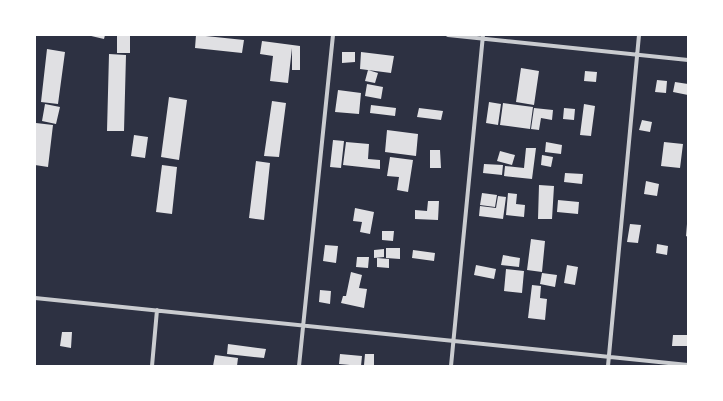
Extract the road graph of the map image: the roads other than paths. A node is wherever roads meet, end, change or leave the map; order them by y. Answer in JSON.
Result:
{"nodes":[{"id":1,"x":333,"y":35,"type":"edge"},
{"id":2,"x":448,"y":35,"type":"edge"},
{"id":3,"x":639,"y":35,"type":"edge"},
{"id":4,"x":483,"y":37,"type":"edge"},
{"id":5,"x":636,"y":54,"type":"junction"},
{"id":6,"x":688,"y":60,"type":"edge"},
{"id":7,"x":35,"y":298,"type":"edge"},
{"id":8,"x":157,"y":310,"type":"junction"},
{"id":9,"x":302,"y":325,"type":"junction"},
{"id":10,"x":453,"y":341,"type":"junction"},
{"id":11,"x":609,"y":357,"type":"junction"},
{"id":12,"x":688,"y":365,"type":"edge"},
{"id":13,"x":152,"y":366,"type":"edge"},
{"id":14,"x":299,"y":366,"type":"edge"},
{"id":15,"x":451,"y":366,"type":"edge"},
{"id":16,"x":608,"y":366,"type":"edge"}],
"edges":[{"from":1,"to":9,"type":"street"},
{"from":2,"to":4,"type":"street"},
{"from":3,"to":5,"type":"street"},
{"from":4,"to":5,"type":"street"},
{"from":4,"to":10,"type":"street"},
{"from":5,"to":6,"type":"street"},
{"from":5,"to":11,"type":"street"},
{"from":7,"to":8,"type":"street"},
{"from":8,"to":9,"type":"street"},
{"from":8,"to":13,"type":"street"},
{"from":9,"to":10,"type":"street"},
{"from":9,"to":14,"type":"street"},
{"from":10,"to":11,"type":"street"},
{"from":10,"to":15,"type":"street"},
{"from":11,"to":12,"type":"street"},
{"from":11,"to":16,"type":"street"}]}
